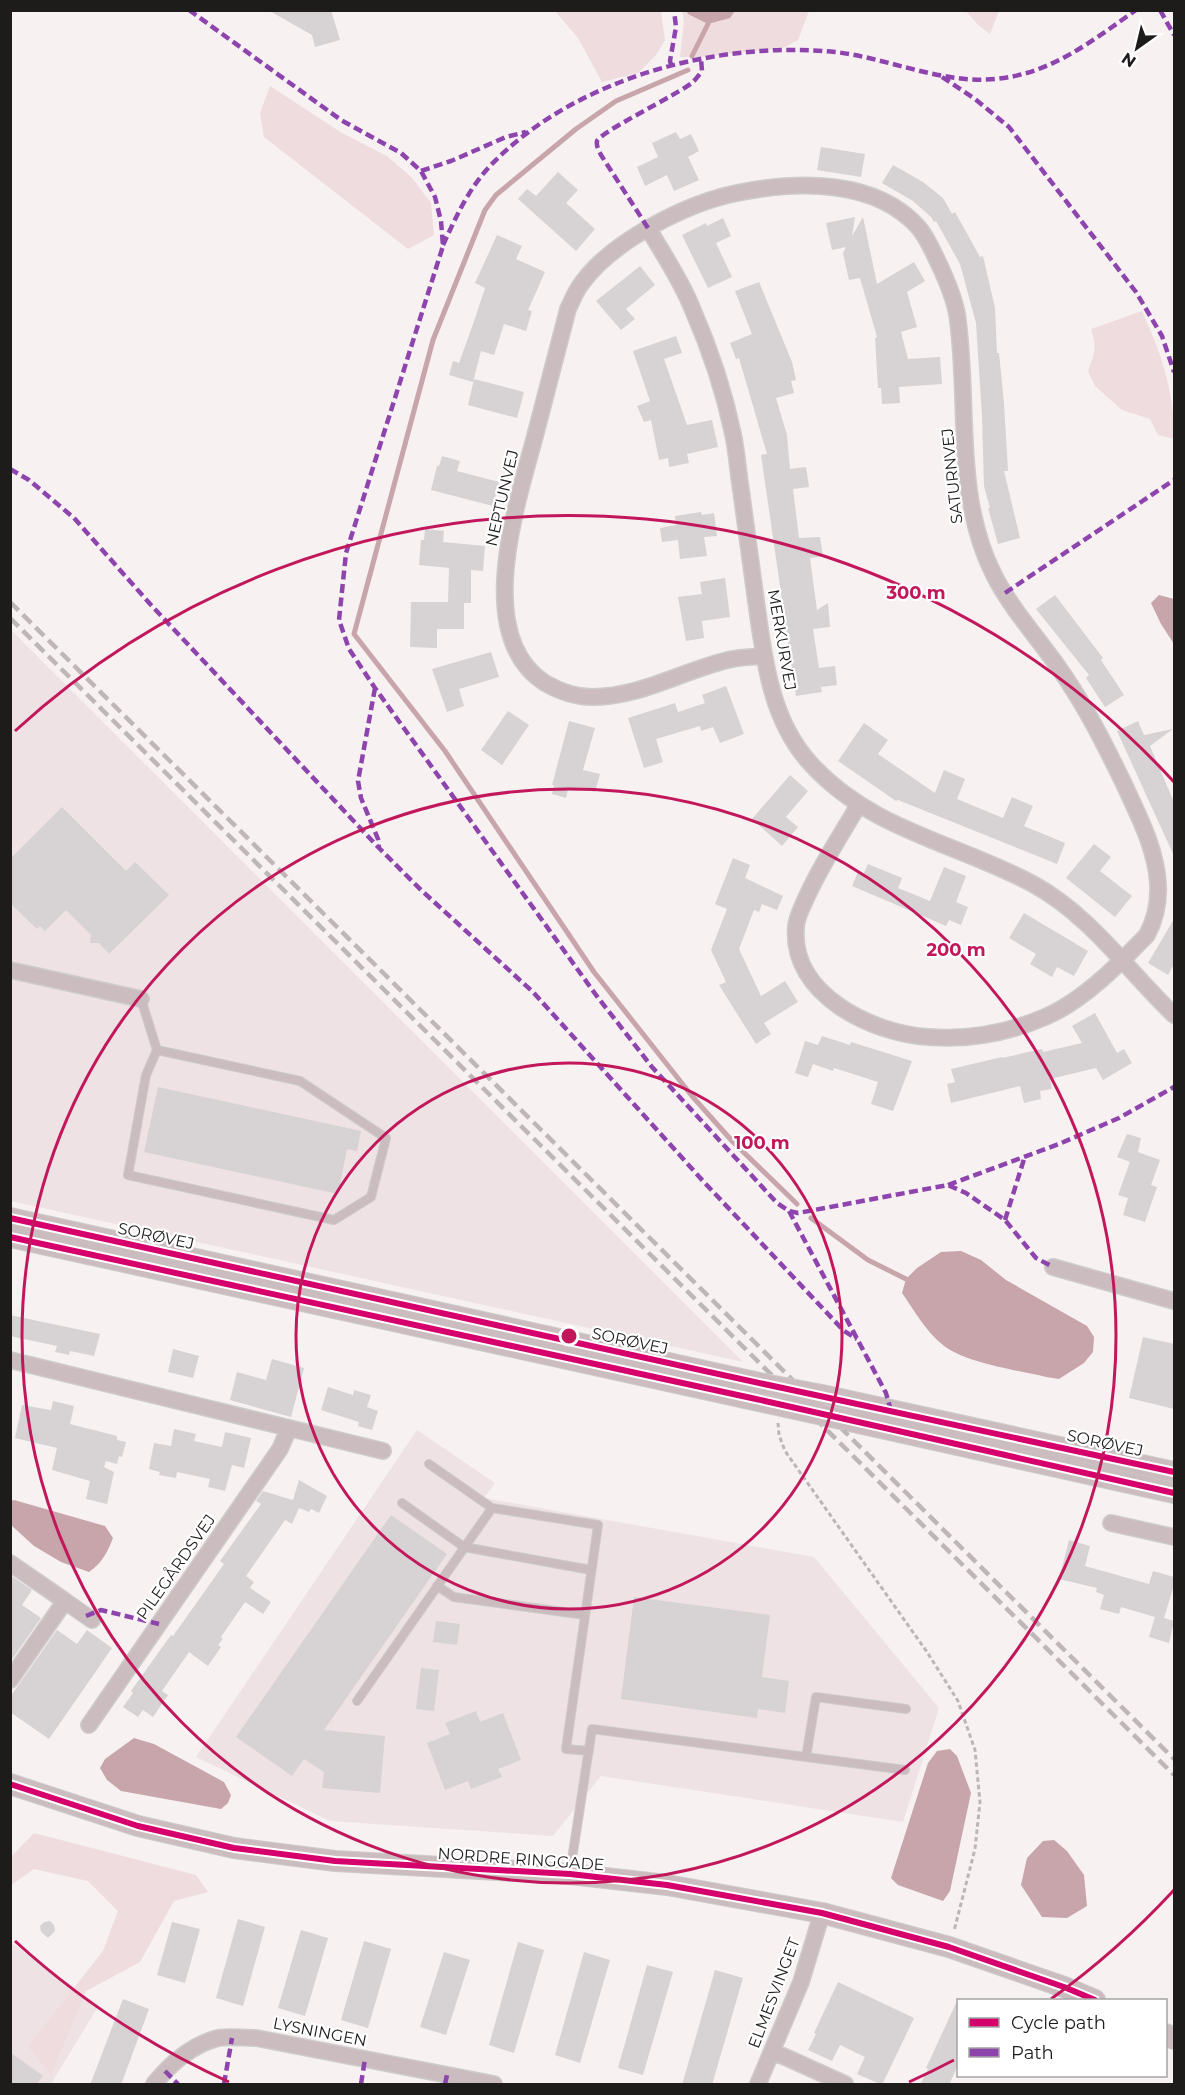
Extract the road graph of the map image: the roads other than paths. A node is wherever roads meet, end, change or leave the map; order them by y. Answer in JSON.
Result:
{"nodes":[{"id":1,"x":648,"y":228,"type":"junction"},
{"id":2,"x":764,"y":656,"type":"junction"},
{"id":3,"x":858,"y":806,"type":"junction"},
{"id":4,"x":1123,"y":959,"type":"junction"},
{"id":5,"x":10,"y":970,"type":"edge"},
{"id":6,"x":141,"y":999,"type":"joint"},
{"id":7,"x":1174,"y":1015,"type":"edge"},
{"id":8,"x":157,"y":1050,"type":"junction"},
{"id":9,"x":10,"y":1218,"type":"edge"},
{"id":10,"x":10,"y":1237,"type":"edge"},
{"id":11,"x":1053,"y":1267,"type":"dead end"},
{"id":12,"x":1174,"y":1301,"type":"edge"},
{"id":13,"x":10,"y":1360,"type":"edge"},
{"id":14,"x":289,"y":1428,"type":"junction"},
{"id":15,"x":383,"y":1451,"type":"dead end"},
{"id":16,"x":429,"y":1464,"type":"dead end"},
{"id":17,"x":1174,"y":1472,"type":"edge"},
{"id":18,"x":1174,"y":1493,"type":"edge"},
{"id":19,"x":402,"y":1503,"type":"dead end"},
{"id":20,"x":492,"y":1508,"type":"junction"},
{"id":21,"x":1111,"y":1523,"type":"dead end"},
{"id":22,"x":1174,"y":1537,"type":"edge"},
{"id":23,"x":464,"y":1547,"type":"junction"},
{"id":24,"x":10,"y":1563,"type":"edge"},
{"id":25,"x":591,"y":1570,"type":"junction"},
{"id":26,"x":437,"y":1586,"type":"junction"},
{"id":27,"x":65,"y":1601,"type":"junction"},
{"id":28,"x":585,"y":1615,"type":"junction"},
{"id":29,"x":92,"y":1620,"type":"dead end"},
{"id":30,"x":10,"y":1680,"type":"edge"},
{"id":31,"x":357,"y":1701,"type":"dead end"},
{"id":32,"x":906,"y":1709,"type":"dead end"},
{"id":33,"x":89,"y":1725,"type":"dead end"},
{"id":34,"x":589,"y":1751,"type":"junction"},
{"id":35,"x":806,"y":1757,"type":"junction"},
{"id":36,"x":905,"y":1770,"type":"dead end"},
{"id":37,"x":10,"y":1784,"type":"edge"},
{"id":38,"x":570,"y":1874,"type":"junction"},
{"id":39,"x":822,"y":1913,"type":"junction"},
{"id":40,"x":1091,"y":1999,"type":"edge"},
{"id":41,"x":772,"y":2051,"type":"junction"},
{"id":42,"x":154,"y":2085,"type":"edge"},
{"id":43,"x":494,"y":2085,"type":"edge"},
{"id":44,"x":758,"y":2085,"type":"edge"},
{"id":45,"x":845,"y":2085,"type":"edge"}],
"edges":[{"from":1,"to":2,"type":"street","name":"MERKURVEJ"},
{"from":1,"to":2,"type":"street","name":"NEPTUNVEJ"},
{"from":1,"to":4,"type":"street","name":"SATURNVEJ"},
{"from":2,"to":3,"type":"street","name":"MERKURVEJ"},
{"from":3,"to":4,"type":"street","name":"MERKURVEJ"},
{"from":3,"to":4,"type":"street","name":"SATURNVEJ"},
{"from":4,"to":7,"type":"street","name":"MERKURVEJ"},
{"from":5,"to":6,"type":"street"},
{"from":6,"to":8,"type":"lane"},
{"from":8,"to":8,"type":"lane"},
{"from":9,"to":17,"type":"street","name":"SORØVEJ","bridge":true},
{"from":10,"to":18,"type":"street","name":"SORØVEJ","bridge":true},
{"from":11,"to":12,"type":"street"},
{"from":13,"to":14,"type":"street"},
{"from":14,"to":15,"type":"street"},
{"from":14,"to":33,"type":"street","name":"PILEGÅRDSVEJ"},
{"from":16,"to":20,"type":"lane"},
{"from":19,"to":23,"type":"lane"},
{"from":20,"to":23,"type":"lane"},
{"from":20,"to":25,"type":"lane"},
{"from":21,"to":22,"type":"street"},
{"from":23,"to":25,"type":"lane"},
{"from":23,"to":26,"type":"lane"},
{"from":24,"to":27,"type":"street"},
{"from":25,"to":28,"type":"lane"},
{"from":26,"to":28,"type":"lane"},
{"from":26,"to":31,"type":"lane"},
{"from":27,"to":29,"type":"street"},
{"from":27,"to":30,"type":"street"},
{"from":28,"to":34,"type":"lane"},
{"from":32,"to":35,"type":"lane"},
{"from":34,"to":35,"type":"lane"},
{"from":34,"to":38,"type":"lane"},
{"from":35,"to":36,"type":"lane"},
{"from":37,"to":38,"type":"street","name":"NORDRE RINGGADE"},
{"from":38,"to":39,"type":"street","name":"NORDRE RINGGADE"},
{"from":39,"to":40,"type":"street","name":"NORDRE RINGGADE"},
{"from":39,"to":41,"type":"street","name":"ELMESVINGET"},
{"from":41,"to":44,"type":"street","name":"ELMESVINGET"},
{"from":41,"to":45,"type":"street"},
{"from":42,"to":43,"type":"street","name":"LYSNINGEN"}]}
